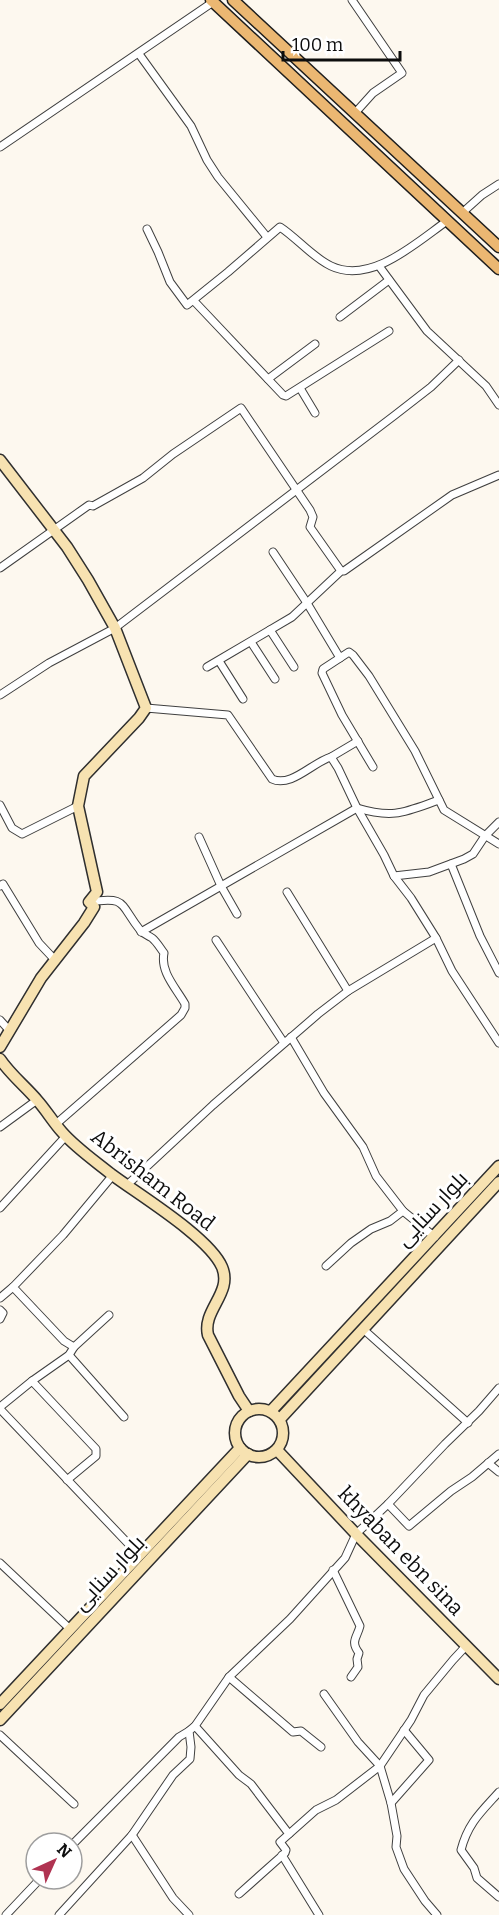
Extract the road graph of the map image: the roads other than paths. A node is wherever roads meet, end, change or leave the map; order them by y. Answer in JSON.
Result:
{"nodes":[{"id":1,"x":233,"y":0,"type":"edge"},
{"id":2,"x":352,"y":0,"type":"edge"},
{"id":3,"x":212,"y":1,"type":"edge"},
{"id":4,"x":139,"y":54,"type":"junction"},
{"id":5,"x":359,"y":117,"type":"junction"},
{"id":6,"x":353,"y":132,"type":"junction"},
{"id":7,"x":0,"y":147,"type":"edge"},
{"id":8,"x":499,"y":184,"type":"edge"},
{"id":9,"x":462,"y":213,"type":"junction"},
{"id":10,"x":447,"y":221,"type":"junction"},
{"id":11,"x":147,"y":229,"type":"dead end"},
{"id":12,"x":267,"y":237,"type":"junction"},
{"id":13,"x":499,"y":247,"type":"edge"},
{"id":14,"x":379,"y":266,"type":"junction"},
{"id":15,"x":499,"y":269,"type":"edge"},
{"id":16,"x":389,"y":280,"type":"junction"},
{"id":17,"x":194,"y":301,"type":"junction"},
{"id":18,"x":340,"y":316,"type":"dead end"},
{"id":19,"x":389,"y":331,"type":"dead end"},
{"id":20,"x":315,"y":344,"type":"dead end"},
{"id":21,"x":459,"y":360,"type":"junction"},
{"id":22,"x":268,"y":379,"type":"junction"},
{"id":23,"x":300,"y":388,"type":"junction"},
{"id":24,"x":498,"y":403,"type":"edge"},
{"id":25,"x":315,"y":413,"type":"dead end"},
{"id":26,"x":0,"y":460,"type":"edge"},
{"id":27,"x":499,"y":475,"type":"edge"},
{"id":28,"x":296,"y":491,"type":"junction"},
{"id":29,"x":53,"y":530,"type":"junction"},
{"id":30,"x":273,"y":552,"type":"dead end"},
{"id":31,"x":0,"y":568,"type":"edge"},
{"id":32,"x":341,"y":572,"type":"junction"},
{"id":33,"x":307,"y":603,"type":"junction"},
{"id":34,"x":115,"y":628,"type":"junction"},
{"id":35,"x":270,"y":630,"type":"junction"},
{"id":36,"x":251,"y":642,"type":"junction"},
{"id":37,"x":340,"y":658,"type":"junction"},
{"id":38,"x":219,"y":661,"type":"junction"},
{"id":39,"x":207,"y":667,"type":"dead end"},
{"id":40,"x":294,"y":667,"type":"dead end"},
{"id":41,"x":275,"y":679,"type":"dead end"},
{"id":42,"x":0,"y":695,"type":"edge"},
{"id":43,"x":243,"y":699,"type":"dead end"},
{"id":44,"x":146,"y":708,"type":"junction"},
{"id":45,"x":358,"y":741,"type":"junction"},
{"id":46,"x":331,"y":757,"type":"junction"},
{"id":47,"x":373,"y":767,"type":"dead end"},
{"id":48,"x":440,"y":800,"type":"junction"},
{"id":49,"x":0,"y":805,"type":"edge"},
{"id":50,"x":78,"y":807,"type":"junction"},
{"id":51,"x":357,"y":808,"type":"junction"},
{"id":52,"x":499,"y":822,"type":"edge"},
{"id":53,"x":485,"y":836,"type":"junction"},
{"id":54,"x":199,"y":837,"type":"dead end"},
{"id":55,"x":499,"y":844,"type":"edge"},
{"id":56,"x":451,"y":864,"type":"junction"},
{"id":57,"x":394,"y":876,"type":"junction"},
{"id":58,"x":0,"y":886,"type":"edge"},
{"id":59,"x":221,"y":886,"type":"junction"},
{"id":60,"x":287,"y":892,"type":"dead end"},
{"id":61,"x":89,"y":902,"type":"junction"},
{"id":62,"x":237,"y":914,"type":"dead end"},
{"id":63,"x":141,"y":932,"type":"junction"},
{"id":64,"x":436,"y":938,"type":"junction"},
{"id":65,"x":216,"y":940,"type":"dead end"},
{"id":66,"x":55,"y":960,"type":"junction"},
{"id":67,"x":499,"y":973,"type":"edge"},
{"id":68,"x":348,"y":991,"type":"junction"},
{"id":69,"x":0,"y":1020,"type":"edge"},
{"id":70,"x":9,"y":1030,"type":"junction"},
{"id":71,"x":291,"y":1037,"type":"junction"},
{"id":72,"x":284,"y":1043,"type":"junction"},
{"id":73,"x":499,"y":1043,"type":"edge"},
{"id":74,"x":0,"y":1047,"type":"edge"},
{"id":75,"x":0,"y":1059,"type":"edge"},
{"id":76,"x":37,"y":1100,"type":"junction"},
{"id":77,"x":56,"y":1124,"type":"junction"},
{"id":78,"x":0,"y":1126,"type":"edge"},
{"id":79,"x":66,"y":1136,"type":"junction"},
{"id":80,"x":499,"y":1166,"type":"edge"},
{"id":81,"x":113,"y":1175,"type":"junction"},
{"id":82,"x":499,"y":1182,"type":"edge"},
{"id":83,"x":127,"y":1185,"type":"junction"},
{"id":84,"x":0,"y":1208,"type":"edge"},
{"id":85,"x":403,"y":1210,"type":"junction"},
{"id":86,"x":433,"y":1236,"type":"junction"},
{"id":87,"x":442,"y":1243,"type":"junction"},
{"id":88,"x":326,"y":1266,"type":"dead end"},
{"id":89,"x":13,"y":1287,"type":"junction"},
{"id":90,"x":0,"y":1298,"type":"edge"},
{"id":91,"x":0,"y":1310,"type":"edge"},
{"id":92,"x":109,"y":1315,"type":"dead end"},
{"id":93,"x":0,"y":1318,"type":"edge"},
{"id":94,"x":363,"y":1329,"type":"junction"},
{"id":95,"x":74,"y":1347,"type":"junction"},
{"id":96,"x":69,"y":1355,"type":"junction"},
{"id":97,"x":32,"y":1381,"type":"junction"},
{"id":98,"x":499,"y":1388,"type":"edge"},
{"id":99,"x":249,"y":1411,"type":"junction"},
{"id":100,"x":1,"y":1412,"type":"edge"},
{"id":101,"x":275,"y":1415,"type":"junction"},
{"id":102,"x":124,"y":1417,"type":"dead end"},
{"id":103,"x":468,"y":1423,"type":"junction"},
{"id":104,"x":277,"y":1450,"type":"junction"},
{"id":105,"x":244,"y":1451,"type":"junction"},
{"id":106,"x":499,"y":1454,"type":"edge"},
{"id":107,"x":488,"y":1463,"type":"junction"},
{"id":108,"x":499,"y":1472,"type":"edge"},
{"id":109,"x":67,"y":1480,"type":"junction"},
{"id":110,"x":388,"y":1504,"type":"junction"},
{"id":111,"x":356,"y":1534,"type":"junction"},
{"id":112,"x":139,"y":1556,"type":"junction"},
{"id":113,"x":0,"y":1563,"type":"edge"},
{"id":114,"x":333,"y":1570,"type":"junction"},
{"id":115,"x":70,"y":1629,"type":"junction"},
{"id":116,"x":466,"y":1646,"type":"junction"},
{"id":117,"x":229,"y":1677,"type":"junction"},
{"id":118,"x":351,"y":1677,"type":"dead end"},
{"id":119,"x":499,"y":1679,"type":"edge"},
{"id":120,"x":324,"y":1694,"type":"dead end"},
{"id":121,"x":0,"y":1704,"type":"edge"},
{"id":122,"x":0,"y":1720,"type":"edge"},
{"id":123,"x":192,"y":1729,"type":"junction"},
{"id":124,"x":404,"y":1730,"type":"junction"},
{"id":125,"x":0,"y":1735,"type":"edge"},
{"id":126,"x":321,"y":1747,"type":"dead end"},
{"id":127,"x":380,"y":1766,"type":"junction"},
{"id":128,"x":499,"y":1792,"type":"edge"},
{"id":129,"x":391,"y":1803,"type":"junction"},
{"id":130,"x":74,"y":1804,"type":"dead end"},
{"id":131,"x":84,"y":1833,"type":"edge"},
{"id":132,"x":289,"y":1834,"type":"junction"},
{"id":133,"x":132,"y":1835,"type":"junction"},
{"id":134,"x":282,"y":1855,"type":"junction"},
{"id":135,"x":29,"y":1891,"type":"edge"},
{"id":136,"x":239,"y":1894,"type":"dead end"},
{"id":137,"x":499,"y":1897,"type":"edge"},
{"id":138,"x":6,"y":1915,"type":"edge"},
{"id":139,"x":59,"y":1915,"type":"edge"},
{"id":140,"x":189,"y":1915,"type":"edge"},
{"id":141,"x":319,"y":1915,"type":"edge"},
{"id":142,"x":436,"y":1915,"type":"edge"}],
"edges":[{"from":1,"to":5,"type":"main road"},
{"from":2,"to":5,"type":"street"},
{"from":3,"to":4,"type":"street"},
{"from":3,"to":6,"type":"main road"},
{"from":4,"to":7,"type":"street"},
{"from":4,"to":12,"type":"street"},
{"from":5,"to":6,"type":"main road"},
{"from":5,"to":9,"type":"main road"},
{"from":6,"to":10,"type":"main road"},
{"from":8,"to":9,"type":"street"},
{"from":9,"to":13,"type":"main road"},
{"from":10,"to":14,"type":"street"},
{"from":10,"to":15,"type":"main road"},
{"from":11,"to":17,"type":"street"},
{"from":12,"to":14,"type":"street"},
{"from":12,"to":17,"type":"street"},
{"from":14,"to":16,"type":"street"},
{"from":16,"to":18,"type":"street"},
{"from":16,"to":21,"type":"street"},
{"from":17,"to":22,"type":"street"},
{"from":19,"to":23,"type":"street"},
{"from":20,"to":22,"type":"street"},
{"from":21,"to":24,"type":"street"},
{"from":21,"to":28,"type":"street"},
{"from":22,"to":23,"type":"street"},
{"from":23,"to":25,"type":"street"},
{"from":26,"to":29,"type":"main road"},
{"from":27,"to":32,"type":"street"},
{"from":28,"to":29,"type":"street"},
{"from":28,"to":32,"type":"street"},
{"from":28,"to":34,"type":"street"},
{"from":29,"to":31,"type":"street"},
{"from":29,"to":34,"type":"main road"},
{"from":30,"to":33,"type":"street"},
{"from":32,"to":33,"type":"street"},
{"from":33,"to":35,"type":"street"},
{"from":33,"to":37,"type":"street"},
{"from":34,"to":42,"type":"street"},
{"from":34,"to":44,"type":"main road"},
{"from":35,"to":36,"type":"street"},
{"from":35,"to":40,"type":"street"},
{"from":36,"to":38,"type":"street"},
{"from":36,"to":41,"type":"street"},
{"from":37,"to":45,"type":"street"},
{"from":37,"to":48,"type":"street"},
{"from":38,"to":39,"type":"street"},
{"from":38,"to":43,"type":"street"},
{"from":44,"to":46,"type":"street"},
{"from":44,"to":50,"type":"main road"},
{"from":45,"to":46,"type":"street"},
{"from":45,"to":47,"type":"street"},
{"from":46,"to":51,"type":"street"},
{"from":48,"to":51,"type":"street"},
{"from":48,"to":53,"type":"street"},
{"from":49,"to":50,"type":"street"},
{"from":50,"to":61,"type":"main road"},
{"from":51,"to":57,"type":"street"},
{"from":51,"to":59,"type":"street"},
{"from":52,"to":53,"type":"street"},
{"from":53,"to":55,"type":"street"},
{"from":53,"to":56,"type":"street"},
{"from":54,"to":59,"type":"street"},
{"from":56,"to":57,"type":"street"},
{"from":56,"to":67,"type":"street"},
{"from":57,"to":64,"type":"street"},
{"from":58,"to":66,"type":"street"},
{"from":59,"to":62,"type":"street"},
{"from":59,"to":63,"type":"street"},
{"from":60,"to":68,"type":"street"},
{"from":61,"to":63,"type":"street"},
{"from":61,"to":66,"type":"main road"},
{"from":63,"to":77,"type":"street"},
{"from":64,"to":68,"type":"street"},
{"from":64,"to":73,"type":"street"},
{"from":65,"to":72,"type":"street"},
{"from":66,"to":70,"type":"main road"},
{"from":68,"to":71,"type":"street"},
{"from":69,"to":70,"type":"street"},
{"from":70,"to":74,"type":"main road"},
{"from":71,"to":72,"type":"street"},
{"from":71,"to":85,"type":"street"},
{"from":72,"to":83,"type":"street"},
{"from":75,"to":76,"type":"main road","name":"Abrisham Road"},
{"from":76,"to":77,"type":"main road","name":"Abrisham Road"},
{"from":76,"to":78,"type":"street"},
{"from":77,"to":79,"type":"main road","name":"Abrisham Road"},
{"from":79,"to":81,"type":"main road","name":"Abrisham Road"},
{"from":79,"to":84,"type":"street"},
{"from":80,"to":86,"type":"main road","name":"بلوار سنایی"},
{"from":81,"to":83,"type":"main road","name":"Abrisham Road"},
{"from":81,"to":89,"type":"street"},
{"from":82,"to":87,"type":"main road","name":"بلوار سنایی"},
{"from":83,"to":99,"type":"main road","name":"Abrisham Road"},
{"from":85,"to":86,"type":"street"},
{"from":85,"to":88,"type":"street"},
{"from":86,"to":87,"type":"street"},
{"from":86,"to":101,"type":"main road","name":"بلوار سنایی"},
{"from":87,"to":94,"type":"main road","name":"بلوار سنایی"},
{"from":89,"to":90,"type":"street"},
{"from":89,"to":95,"type":"street"},
{"from":91,"to":93,"type":"street"},
{"from":92,"to":95,"type":"street"},
{"from":94,"to":101,"type":"main road","name":"بلوار سنایی"},
{"from":94,"to":103,"type":"street"},
{"from":95,"to":96,"type":"street"},
{"from":96,"to":97,"type":"street"},
{"from":96,"to":102,"type":"street"},
{"from":97,"to":100,"type":"street"},
{"from":97,"to":109,"type":"street"},
{"from":98,"to":103,"type":"street"},
{"from":99,"to":101,"type":"main road"},
{"from":99,"to":105,"type":"main road"},
{"from":100,"to":109,"type":"street"},
{"from":101,"to":104,"type":"main road"},
{"from":103,"to":110,"type":"street"},
{"from":104,"to":105,"type":"main road"},
{"from":104,"to":111,"type":"main road","name":"khyaban ebn sina"},
{"from":105,"to":112,"type":"main road","name":"بلوار سنایی"},
{"from":105,"to":122,"type":"main road","name":"بلوار سنایی"},
{"from":106,"to":107,"type":"street"},
{"from":107,"to":108,"type":"street"},
{"from":107,"to":110,"type":"street"},
{"from":109,"to":112,"type":"street"},
{"from":110,"to":111,"type":"street"},
{"from":111,"to":114,"type":"street"},
{"from":111,"to":116,"type":"main road","name":"khyaban ebn sina"},
{"from":112,"to":115,"type":"main road","name":"بلوار سنایی"},
{"from":113,"to":115,"type":"street"},
{"from":114,"to":117,"type":"street"},
{"from":114,"to":118,"type":"street"},
{"from":115,"to":121,"type":"main road","name":"بلوار سنایی"},
{"from":116,"to":119,"type":"main road","name":"khyaban ebn sina"},
{"from":116,"to":124,"type":"street"},
{"from":117,"to":123,"type":"street"},
{"from":117,"to":126,"type":"street"},
{"from":120,"to":127,"type":"street"},
{"from":123,"to":131,"type":"street"},
{"from":123,"to":132,"type":"street"},
{"from":123,"to":133,"type":"street"},
{"from":124,"to":127,"type":"street"},
{"from":124,"to":129,"type":"street"},
{"from":125,"to":130,"type":"street"},
{"from":127,"to":129,"type":"street"},
{"from":127,"to":132,"type":"street"},
{"from":128,"to":137,"type":"street"},
{"from":129,"to":142,"type":"street"},
{"from":132,"to":134,"type":"street"},
{"from":133,"to":139,"type":"street"},
{"from":133,"to":140,"type":"street"},
{"from":134,"to":136,"type":"street"},
{"from":134,"to":141,"type":"street"},
{"from":135,"to":138,"type":"street"}]}
